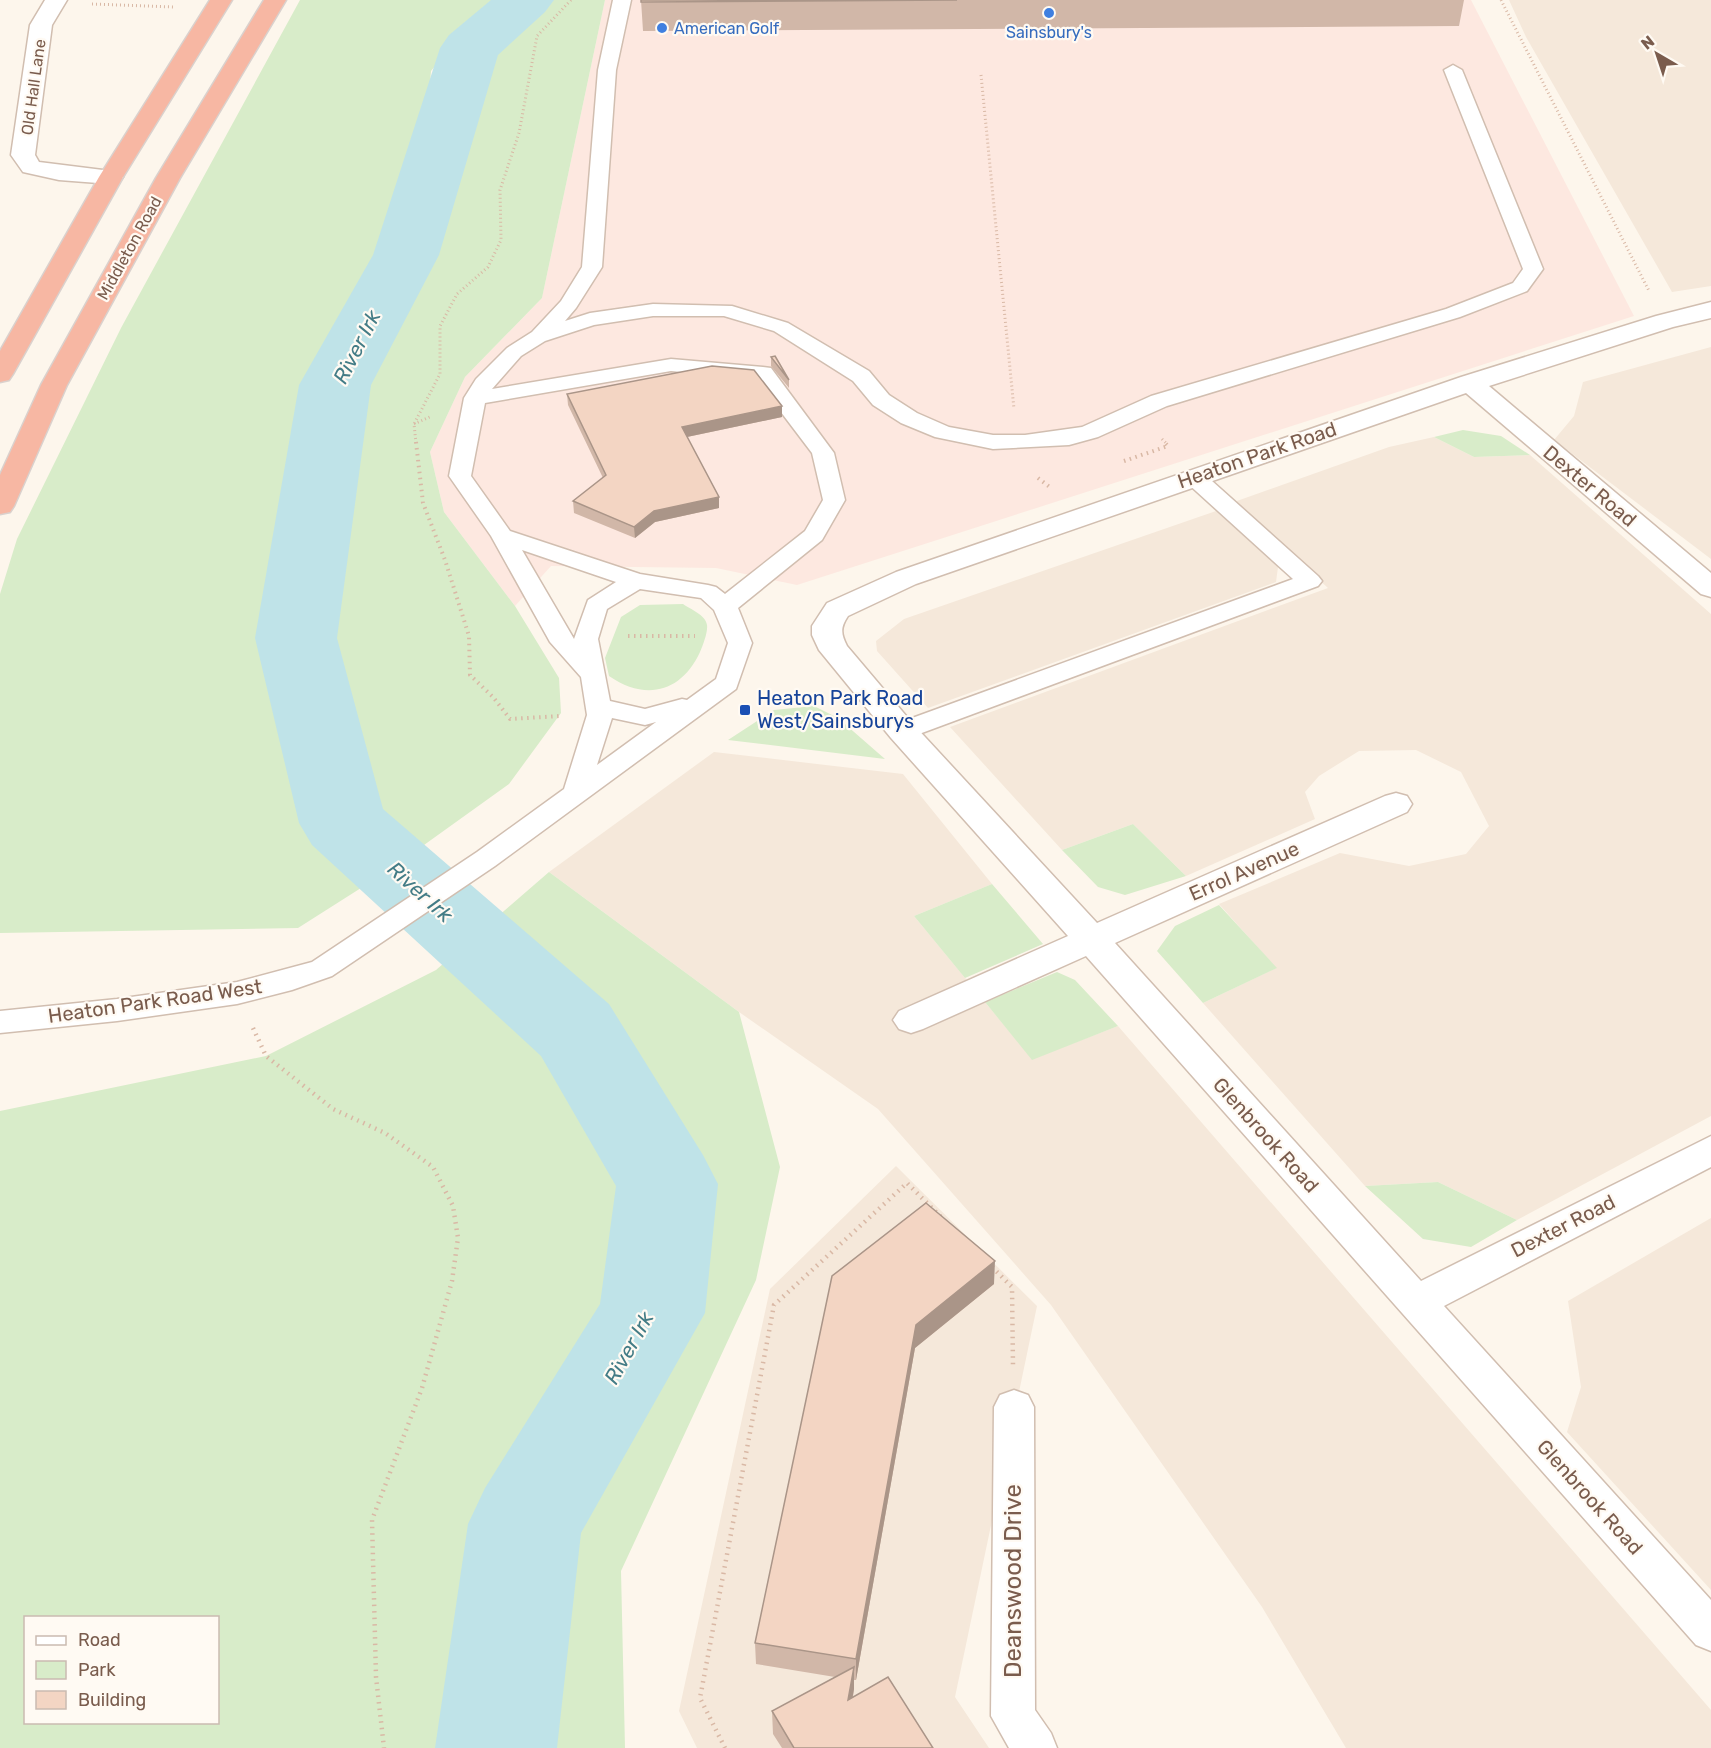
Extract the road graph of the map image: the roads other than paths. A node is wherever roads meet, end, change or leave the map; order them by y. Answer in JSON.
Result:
{"nodes":[{"id":1,"x":221,"y":0,"type":"edge"},
{"id":2,"x":275,"y":0,"type":"edge"},
{"id":3,"x":622,"y":0,"type":"edge"},
{"id":4,"x":55,"y":1,"type":"edge"},
{"id":5,"x":1453,"y":70,"type":"dead end"},
{"id":6,"x":140,"y":177,"type":"junction"},
{"id":7,"x":1711,"y":310,"type":"edge"},
{"id":8,"x":538,"y":337,"type":"junction"},
{"id":9,"x":0,"y":374,"type":"edge"},
{"id":10,"x":1470,"y":384,"type":"junction"},
{"id":11,"x":475,"y":398,"type":"junction"},
{"id":12,"x":1194,"y":477,"type":"junction"},
{"id":13,"x":0,"y":506,"type":"edge"},
{"id":14,"x":502,"y":536,"type":"junction"},
{"id":15,"x":636,"y":581,"type":"junction"},
{"id":16,"x":1711,"y":588,"type":"edge"},
{"id":17,"x":725,"y":606,"type":"junction"},
{"id":18,"x":827,"y":635,"type":"joint"},
{"id":19,"x":592,"y":674,"type":"junction"},
{"id":20,"x":698,"y":703,"type":"junction"},
{"id":21,"x":598,"y":707,"type":"junction"},
{"id":22,"x":902,"y":731,"type":"junction"},
{"id":23,"x":576,"y":792,"type":"junction"},
{"id":24,"x":1396,"y":804,"type":"dead end"},
{"id":25,"x":1091,"y":939,"type":"junction"},
{"id":26,"x":911,"y":1020,"type":"dead end"},
{"id":27,"x":0,"y":1022,"type":"edge"},
{"id":28,"x":1711,"y":1150,"type":"edge"},
{"id":29,"x":1415,"y":1302,"type":"junction"},
{"id":30,"x":1014,"y":1407,"type":"road end"},
{"id":31,"x":1711,"y":1631,"type":"edge"},
{"id":32,"x":1035,"y":1748,"type":"edge"}],
"edges":[{"from":1,"to":6,"type":"highway","name":"Middleton Road"},
{"from":2,"to":6,"type":"highway","name":"Middleton Road"},
{"from":3,"to":8,"type":"lane"},
{"from":4,"to":6,"type":"street","name":"Old Hall Lane"},
{"from":5,"to":8,"type":"lane"},
{"from":6,"to":9,"type":"highway","name":"Middleton Road"},
{"from":6,"to":13,"type":"highway","name":"Middleton Road"},
{"from":7,"to":10,"type":"street","name":"Heaton Park Road"},
{"from":8,"to":11,"type":"lane"},
{"from":10,"to":12,"type":"street","name":"Heaton Park Road"},
{"from":10,"to":16,"type":"street","name":"Dexter Road"},
{"from":11,"to":14,"type":"lane"},
{"from":11,"to":17,"type":"lane"},
{"from":12,"to":18,"type":"street","name":"Heaton Park Road"},
{"from":12,"to":22,"type":"lane"},
{"from":14,"to":15,"type":"lane"},
{"from":14,"to":19,"type":"lane"},
{"from":15,"to":17,"type":"lane"},
{"from":15,"to":19,"type":"lane"},
{"from":17,"to":20,"type":"lane","name":"Heaton Park Road West"},
{"from":18,"to":22,"type":"street","name":"Glenbrook Road"},
{"from":19,"to":21,"type":"lane"},
{"from":20,"to":21,"type":"lane"},
{"from":20,"to":23,"type":"lane","name":"Heaton Park Road West"},
{"from":21,"to":23,"type":"lane"},
{"from":22,"to":25,"type":"street","name":"Glenbrook Road"},
{"from":23,"to":27,"type":"lane","name":"Heaton Park Road West"},
{"from":24,"to":25,"type":"street","name":"Errol Avenue"},
{"from":25,"to":26,"type":"street","name":"Errol Avenue"},
{"from":25,"to":29,"type":"street","name":"Glenbrook Road"},
{"from":28,"to":29,"type":"street","name":"Dexter Road"},
{"from":29,"to":31,"type":"street","name":"Glenbrook Road"},
{"from":30,"to":32,"type":"street","name":"Deanswood Drive"}]}
